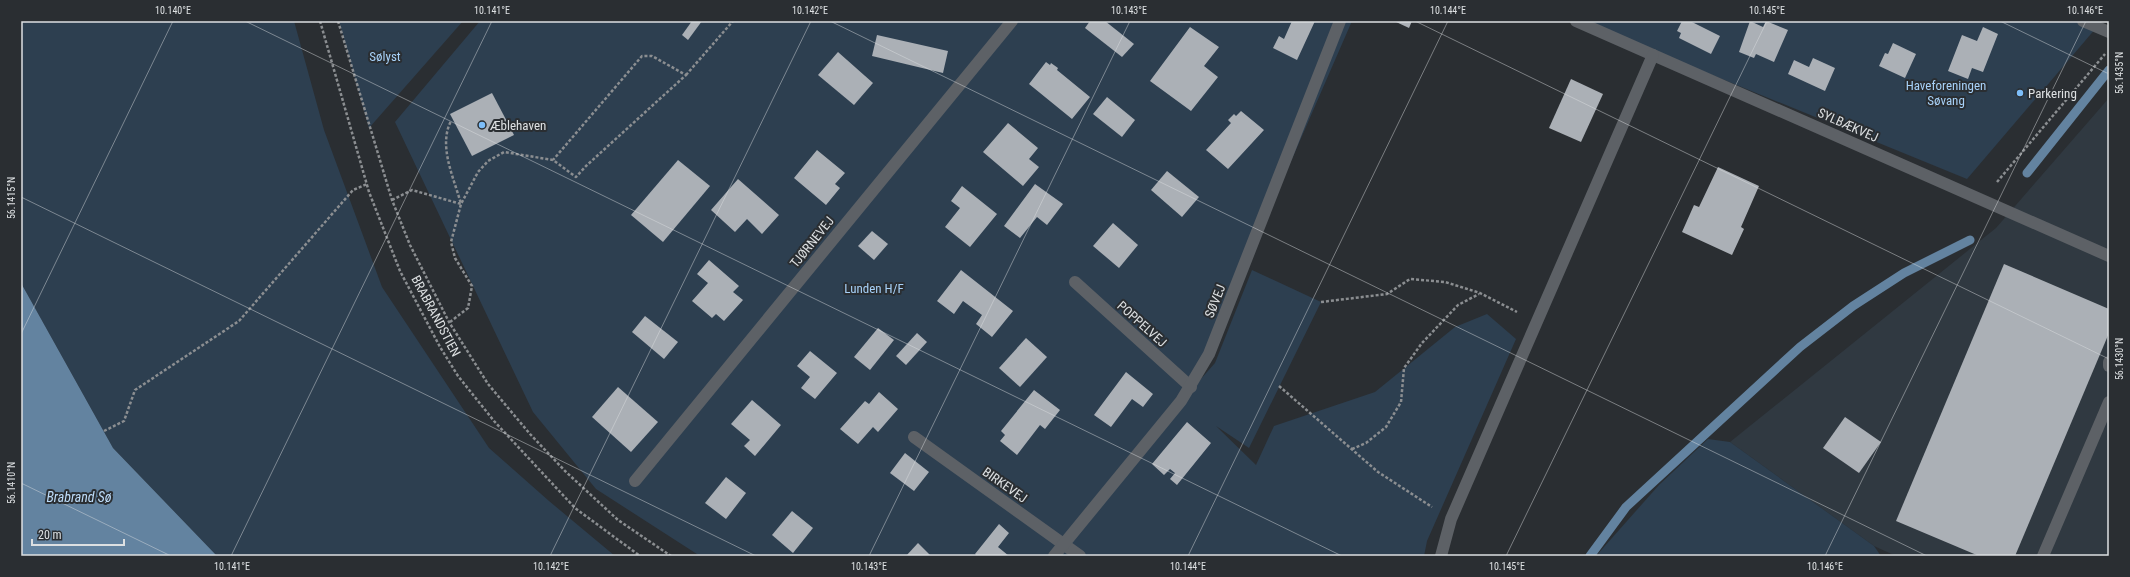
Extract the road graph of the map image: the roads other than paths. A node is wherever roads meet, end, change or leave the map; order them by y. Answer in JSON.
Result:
{"nodes":[{"id":1,"x":1012,"y":21,"type":"edge"},
{"id":2,"x":1340,"y":21,"type":"edge"},
{"id":3,"x":1576,"y":21,"type":"edge"},
{"id":4,"x":2083,"y":21,"type":"edge"},
{"id":5,"x":2109,"y":32,"type":"edge"},
{"id":6,"x":1653,"y":55,"type":"junction"},
{"id":7,"x":2109,"y":256,"type":"edge"},
{"id":8,"x":1074,"y":282,"type":"dead end"},
{"id":9,"x":2109,"y":362,"type":"edge"},
{"id":10,"x":2109,"y":366,"type":"edge"},
{"id":11,"x":1191,"y":387,"type":"junction"},
{"id":12,"x":2109,"y":402,"type":"edge"},
{"id":13,"x":914,"y":437,"type":"dead end"},
{"id":14,"x":635,"y":481,"type":"dead end"},
{"id":15,"x":1064,"y":543,"type":"junction"},
{"id":16,"x":1054,"y":556,"type":"edge"},
{"id":17,"x":1080,"y":556,"type":"edge"},
{"id":18,"x":1441,"y":556,"type":"edge"},
{"id":19,"x":2043,"y":556,"type":"edge"}],
"edges":[{"from":1,"to":14,"type":"street","name":"TJØRNEVEJ"},
{"from":2,"to":11,"type":"street","name":"SØVEJ"},
{"from":3,"to":6,"type":"street","name":"SYLBÆKVEJ"},
{"from":4,"to":5,"type":"street"},
{"from":6,"to":7,"type":"street","name":"SYLBÆKVEJ"},
{"from":6,"to":18,"type":"street"},
{"from":8,"to":11,"type":"street","name":"POPPELVEJ"},
{"from":9,"to":10,"type":"street"},
{"from":11,"to":15,"type":"street","name":"SØVEJ"},
{"from":12,"to":19,"type":"street"},
{"from":13,"to":15,"type":"street","name":"BIRKEVEJ"},
{"from":15,"to":16,"type":"street","name":"SØVEJ"},
{"from":15,"to":17,"type":"street","name":"BIRKEVEJ"}]}
